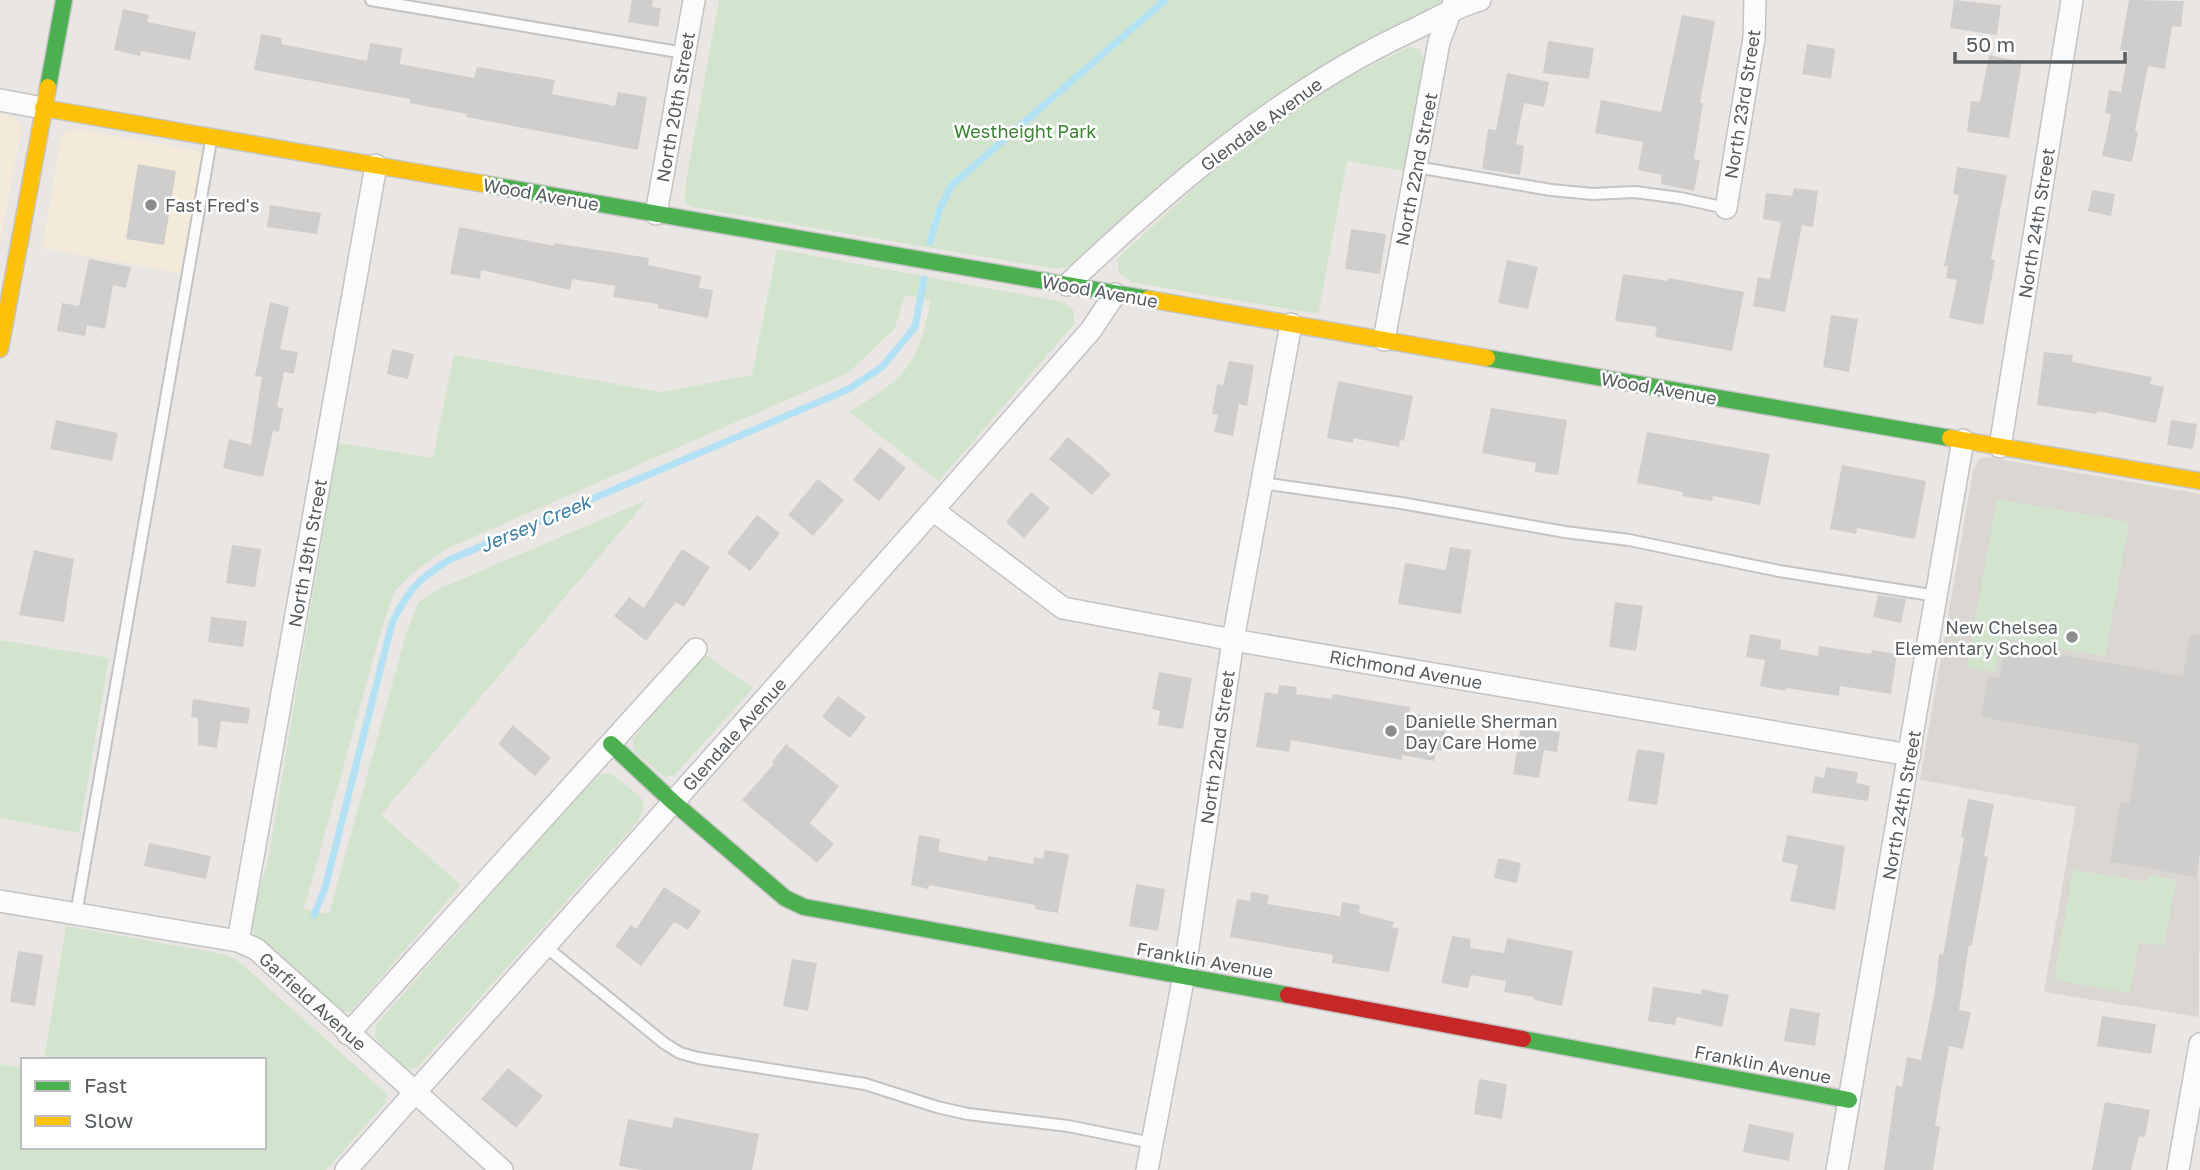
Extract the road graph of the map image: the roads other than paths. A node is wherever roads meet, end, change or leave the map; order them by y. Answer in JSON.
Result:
{"nodes":[{"id":1,"x":64,"y":0,"type":"edge"},
{"id":2,"x":371,"y":0,"type":"edge"},
{"id":3,"x":694,"y":0,"type":"edge"},
{"id":4,"x":1480,"y":0,"type":"edge"},
{"id":5,"x":1755,"y":0,"type":"edge"},
{"id":6,"x":2072,"y":0,"type":"edge"},
{"id":7,"x":1453,"y":6,"type":"edge"},
{"id":8,"x":684,"y":53,"type":"junction"},
{"id":9,"x":0,"y":100,"type":"edge"},
{"id":10,"x":43,"y":108,"type":"junction"},
{"id":11,"x":212,"y":138,"type":"junction"},
{"id":12,"x":376,"y":165,"type":"junction"},
{"id":13,"x":1416,"y":167,"type":"junction"},
{"id":14,"x":1726,"y":208,"type":"joint"},
{"id":15,"x":656,"y":214,"type":"junction"},
{"id":16,"x":7,"y":268,"type":"edge"},
{"id":17,"x":1067,"y":285,"type":"junction"},
{"id":18,"x":1115,"y":294,"type":"junction"},
{"id":19,"x":1291,"y":324,"type":"junction"},
{"id":20,"x":1384,"y":340,"type":"junction"},
{"id":21,"x":0,"y":349,"type":"edge"},
{"id":22,"x":1963,"y":440,"type":"junction"},
{"id":23,"x":2000,"y":447,"type":"junction"},
{"id":24,"x":2200,"y":481,"type":"edge"},
{"id":25,"x":1262,"y":483,"type":"junction"},
{"id":26,"x":933,"y":510,"type":"junction"},
{"id":27,"x":1937,"y":596,"type":"junction"},
{"id":28,"x":1233,"y":640,"type":"junction"},
{"id":29,"x":696,"y":649,"type":"dead end"},
{"id":30,"x":611,"y":744,"type":"junction"},
{"id":31,"x":1910,"y":755,"type":"junction"},
{"id":32,"x":673,"y":802,"type":"junction"},
{"id":33,"x":0,"y":901,"type":"edge"},
{"id":34,"x":76,"y":914,"type":"junction"},
{"id":35,"x":238,"y":941,"type":"junction"},
{"id":36,"x":546,"y":947,"type":"junction"},
{"id":37,"x":1184,"y":975,"type":"junction"},
{"id":38,"x":348,"y":1034,"type":"junction"},
{"id":39,"x":2200,"y":1044,"type":"edge"},
{"id":40,"x":415,"y":1092,"type":"junction"},
{"id":41,"x":1849,"y":1100,"type":"junction"},
{"id":42,"x":1152,"y":1143,"type":"junction"},
{"id":43,"x":346,"y":1170,"type":"edge"},
{"id":44,"x":502,"y":1170,"type":"edge"},
{"id":45,"x":1147,"y":1170,"type":"edge"},
{"id":46,"x":1837,"y":1170,"type":"edge"},
{"id":47,"x":2178,"y":1170,"type":"edge"}],
"edges":[{"from":1,"to":10,"type":"street"},
{"from":2,"to":8,"type":"lane"},
{"from":3,"to":8,"type":"street","name":"North 20th Street"},
{"from":4,"to":7,"type":"street","name":"Glendale Avenue"},
{"from":5,"to":14,"type":"street","name":"North 23rd Street"},
{"from":6,"to":23,"type":"street","name":"North 24th Street"},
{"from":7,"to":13,"type":"street","name":"North 22nd Street"},
{"from":7,"to":17,"type":"street","name":"Glendale Avenue"},
{"from":8,"to":15,"type":"street","name":"North 20th Street"},
{"from":9,"to":10,"type":"street","name":"Wood Avenue"},
{"from":10,"to":11,"type":"street","name":"Wood Avenue"},
{"from":10,"to":16,"type":"street"},
{"from":11,"to":12,"type":"street","name":"Wood Avenue"},
{"from":11,"to":34,"type":"lane"},
{"from":12,"to":15,"type":"street","name":"Wood Avenue"},
{"from":12,"to":35,"type":"street","name":"North 19th Street"},
{"from":13,"to":14,"type":"lane"},
{"from":13,"to":20,"type":"street","name":"North 22nd Street"},
{"from":15,"to":17,"type":"street","name":"Wood Avenue"},
{"from":16,"to":21,"type":"street"},
{"from":17,"to":18,"type":"street","name":"Wood Avenue"},
{"from":18,"to":19,"type":"street","name":"Wood Avenue"},
{"from":18,"to":26,"type":"street","name":"Glendale Avenue"},
{"from":19,"to":20,"type":"street","name":"Wood Avenue"},
{"from":19,"to":25,"type":"street","name":"North 22nd Street"},
{"from":20,"to":22,"type":"street","name":"Wood Avenue"},
{"from":22,"to":23,"type":"street","name":"Wood Avenue"},
{"from":22,"to":27,"type":"street","name":"North 24th Street"},
{"from":23,"to":24,"type":"street","name":"Wood Avenue"},
{"from":25,"to":27,"type":"lane"},
{"from":25,"to":28,"type":"street","name":"North 22nd Street"},
{"from":26,"to":28,"type":"street","name":"Richmond Avenue"},
{"from":26,"to":32,"type":"street","name":"Glendale Avenue"},
{"from":27,"to":31,"type":"street","name":"North 24th Street"},
{"from":28,"to":31,"type":"street","name":"Richmond Avenue"},
{"from":28,"to":37,"type":"street","name":"North 22nd Street"},
{"from":29,"to":30,"type":"street"},
{"from":30,"to":32,"type":"street","name":"Franklin Avenue"},
{"from":30,"to":38,"type":"street"},
{"from":31,"to":41,"type":"street","name":"North 24th Street"},
{"from":32,"to":36,"type":"street","name":"Glendale Avenue"},
{"from":32,"to":37,"type":"street","name":"Franklin Avenue"},
{"from":33,"to":34,"type":"street","name":"Garfield Avenue"},
{"from":34,"to":35,"type":"street","name":"Garfield Avenue"},
{"from":35,"to":38,"type":"street","name":"Garfield Avenue"},
{"from":36,"to":40,"type":"street","name":"Glendale Avenue"},
{"from":36,"to":42,"type":"lane"},
{"from":37,"to":41,"type":"street","name":"Franklin Avenue"},
{"from":37,"to":42,"type":"street","name":"North 22nd Street"},
{"from":38,"to":40,"type":"street","name":"Garfield Avenue"},
{"from":39,"to":47,"type":"street"},
{"from":40,"to":43,"type":"street","name":"Glendale Avenue"},
{"from":40,"to":44,"type":"street","name":"Garfield Avenue"},
{"from":41,"to":46,"type":"street","name":"North 24th Street"},
{"from":42,"to":45,"type":"street","name":"North 22nd Street"}]}
